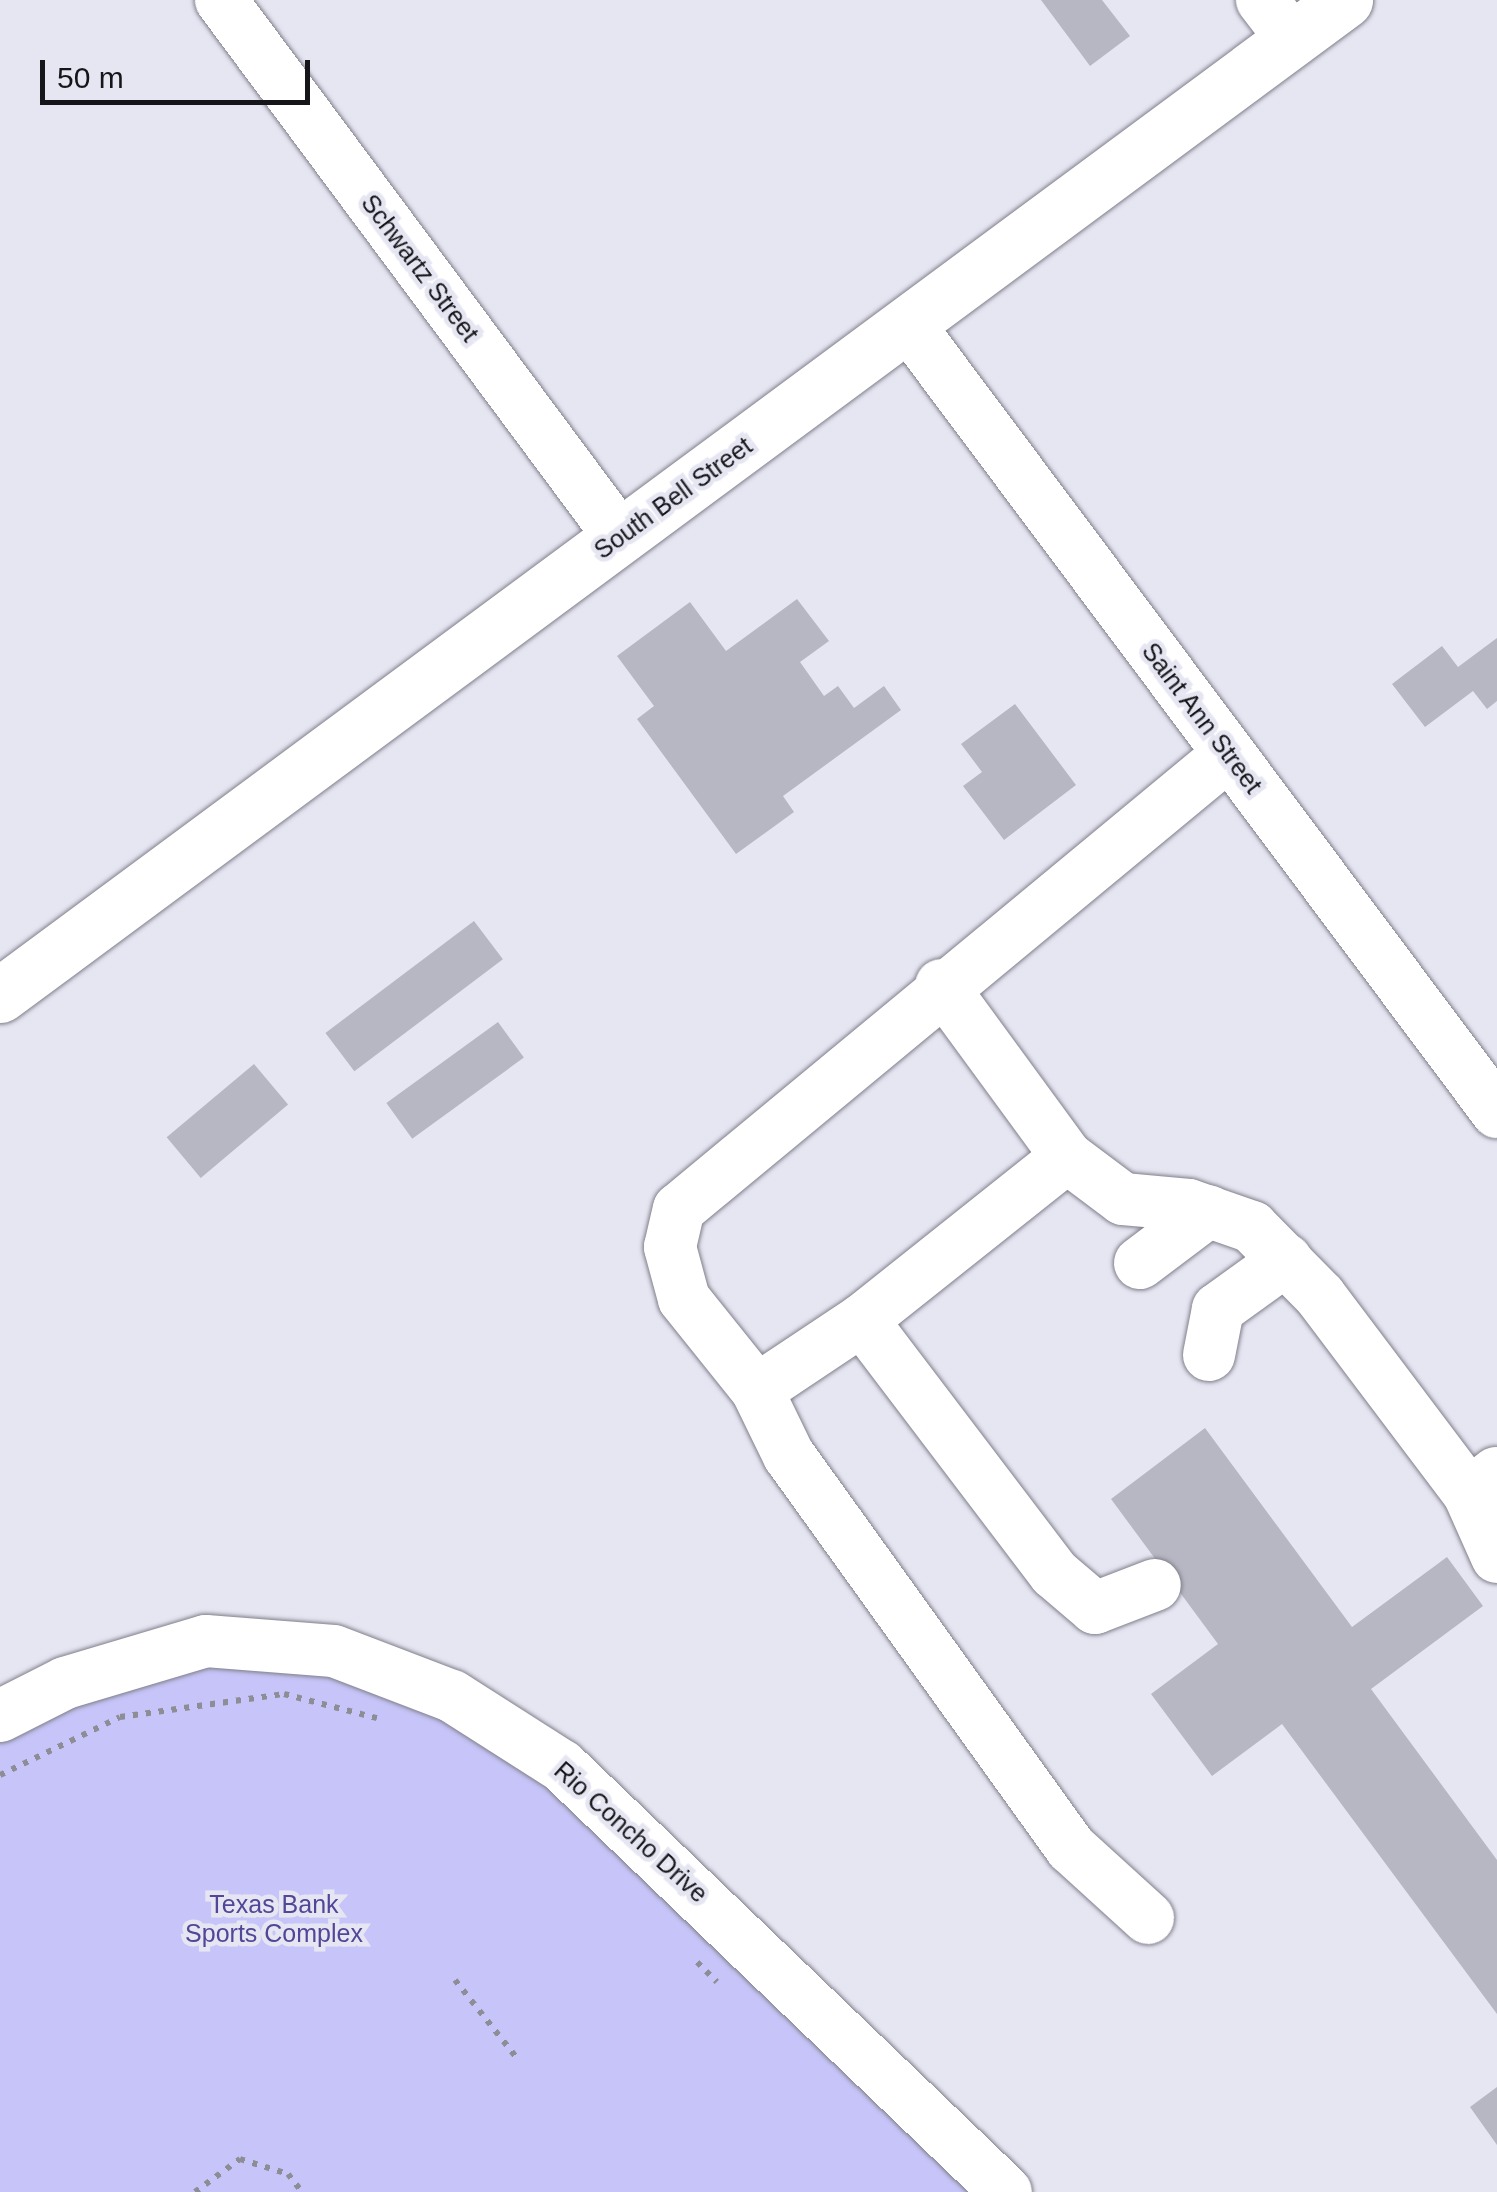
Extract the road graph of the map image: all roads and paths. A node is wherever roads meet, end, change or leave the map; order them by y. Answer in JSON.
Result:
{"nodes":[{"id":1,"x":220,"y":0,"type":"edge"},
{"id":2,"x":1345,"y":0,"type":"edge"},
{"id":3,"x":1277,"y":20,"type":"edge"},
{"id":4,"x":908,"y":324,"type":"junction"},
{"id":5,"x":620,"y":536,"type":"junction"},
{"id":6,"x":1229,"y":754,"type":"junction"},
{"id":7,"x":941,"y":985,"type":"junction"},
{"id":8,"x":0,"y":995,"type":"edge"},
{"id":9,"x":1497,"y":1112,"type":"edge"},
{"id":10,"x":1067,"y":1157,"type":"junction"},
{"id":11,"x":1209,"y":1211,"type":"junction"},
{"id":12,"x":1286,"y":1260,"type":"junction"},
{"id":13,"x":1140,"y":1263,"type":"dead end"},
{"id":14,"x":862,"y":1320,"type":"junction"},
{"id":15,"x":1209,"y":1355,"type":"dead end"},
{"id":16,"x":756,"y":1390,"type":"junction"},
{"id":17,"x":1483,"y":1483,"type":"edge"},
{"id":18,"x":1497,"y":1557,"type":"edge"},
{"id":19,"x":1155,"y":1585,"type":"dead end"},
{"id":20,"x":0,"y":1716,"type":"edge"},
{"id":21,"x":399,"y":1724,"type":"dead end"},
{"id":22,"x":0,"y":1774,"type":"edge"},
{"id":23,"x":1148,"y":1918,"type":"dead end"},
{"id":24,"x":682,"y":1946,"type":"dead end"},
{"id":25,"x":455,"y":1980,"type":"dead end"},
{"id":26,"x":717,"y":1982,"type":"dead end"},
{"id":27,"x":516,"y":2057,"type":"dead end"},
{"id":28,"x":195,"y":2192,"type":"edge"},
{"id":29,"x":302,"y":2192,"type":"edge"},
{"id":30,"x":1006,"y":2192,"type":"edge"}],
"edges":[{"from":1,"to":5,"type":"street","name":"Schwartz Street"},
{"from":2,"to":3,"type":"main road","name":"South Bell Street"},
{"from":3,"to":4,"type":"main road","name":"South Bell Street"},
{"from":4,"to":5,"type":"main road","name":"South Bell Street"},
{"from":4,"to":6,"type":"street","name":"Saint Ann Street"},
{"from":5,"to":8,"type":"main road","name":"South Bell Street"},
{"from":6,"to":7,"type":"street"},
{"from":6,"to":9,"type":"street","name":"Saint Ann Street"},
{"from":7,"to":10,"type":"street"},
{"from":7,"to":16,"type":"street"},
{"from":10,"to":11,"type":"street"},
{"from":10,"to":14,"type":"street"},
{"from":11,"to":12,"type":"street"},
{"from":11,"to":13,"type":"street"},
{"from":12,"to":15,"type":"street"},
{"from":12,"to":17,"type":"street"},
{"from":14,"to":16,"type":"street"},
{"from":14,"to":19,"type":"street"},
{"from":16,"to":23,"type":"street"},
{"from":17,"to":18,"type":"street"},
{"from":20,"to":30,"type":"street","name":"Rio Concho Drive"},
{"from":21,"to":22,"type":"path"},
{"from":24,"to":26,"type":"path"},
{"from":25,"to":27,"type":"path"},
{"from":28,"to":29,"type":"path"}]}
